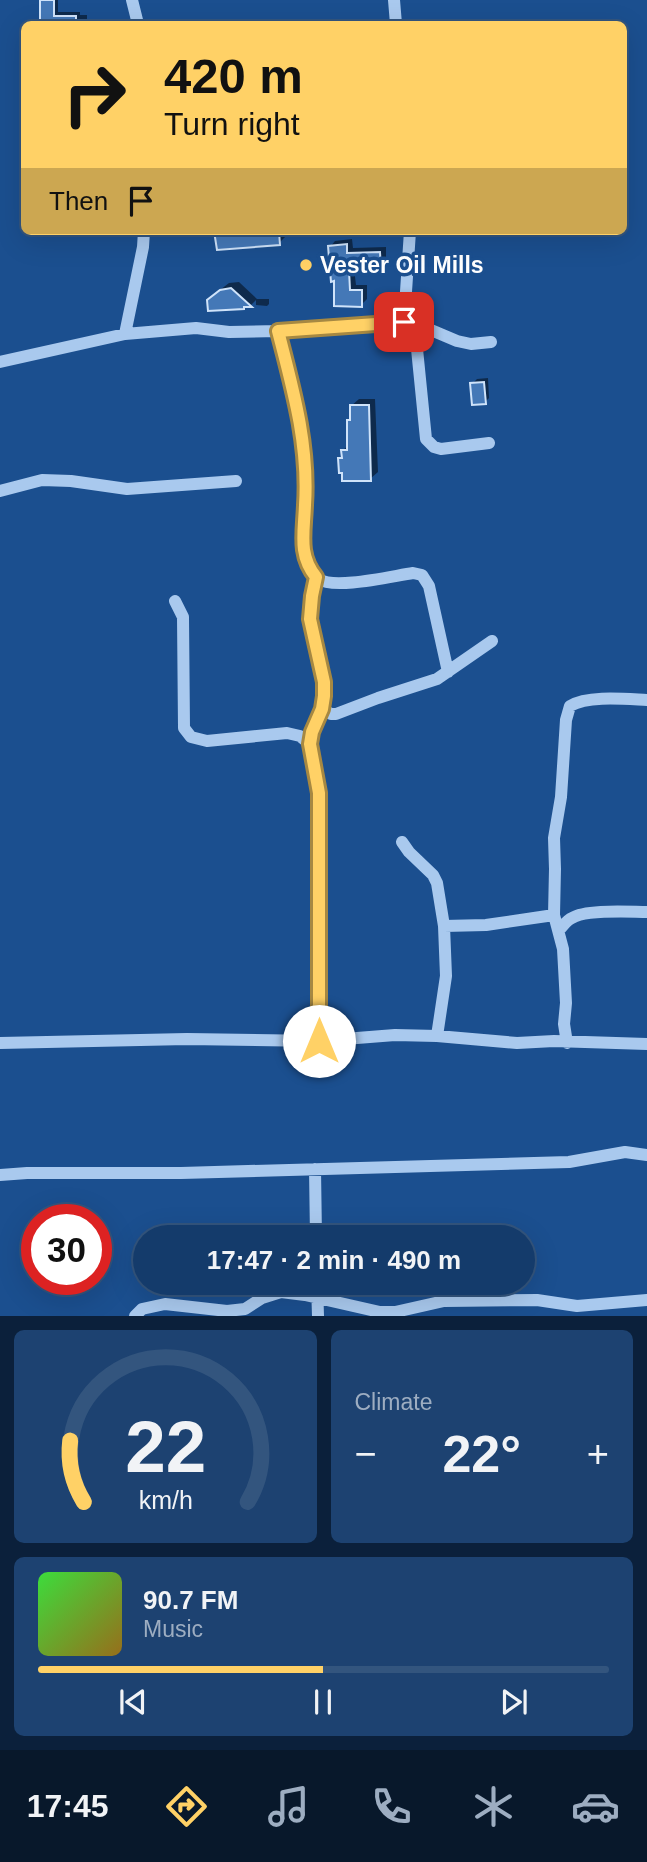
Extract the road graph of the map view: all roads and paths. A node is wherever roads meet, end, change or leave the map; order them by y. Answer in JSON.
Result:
{"nodes":[{"id":1,"x":132,"y":0,"type":"edge"},
{"id":2,"x":394,"y":0,"type":"edge"},
{"id":3,"x":137,"y":21,"type":"edge"},
{"id":4,"x":397,"y":21,"type":"edge"},
{"id":5,"x":144,"y":235,"type":"edge"},
{"id":6,"x":410,"y":235,"type":"edge"},
{"id":7,"x":404,"y":322,"type":"junction"},
{"id":8,"x":278,"y":331,"type":"junction"},
{"id":9,"x":125,"y":334,"type":"junction"},
{"id":10,"x":491,"y":342,"type":"dead end"},
{"id":11,"x":0,"y":362,"type":"edge"},
{"id":12,"x":489,"y":443,"type":"dead end"},
{"id":13,"x":236,"y":481,"type":"dead end"},
{"id":14,"x":0,"y":491,"type":"edge"},
{"id":15,"x":316,"y":577,"type":"junction"},
{"id":16,"x":175,"y":601,"type":"dead end"},
{"id":17,"x":492,"y":641,"type":"dead end"},
{"id":18,"x":448,"y":672,"type":"junction"},
{"id":19,"x":647,"y":700,"type":"edge"},
{"id":20,"x":322,"y":709,"type":"junction"},
{"id":21,"x":310,"y":744,"type":"junction"},
{"id":22,"x":402,"y":842,"type":"dead end"},
{"id":23,"x":647,"y":912,"type":"edge"},
{"id":24,"x":554,"y":915,"type":"junction"},
{"id":25,"x":444,"y":926,"type":"junction"},
{"id":26,"x":559,"y":930,"type":"junction"},
{"id":27,"x":437,"y":1036,"type":"junction"},
{"id":28,"x":319,"y":1041,"type":"junction"},
{"id":29,"x":567,"y":1042,"type":"junction"},
{"id":30,"x":0,"y":1043,"type":"edge"},
{"id":31,"x":647,"y":1044,"type":"edge"},
{"id":32,"x":647,"y":1155,"type":"edge"},
{"id":33,"x":315,"y":1169,"type":"junction"},
{"id":34,"x":0,"y":1175,"type":"edge"},
{"id":35,"x":316,"y":1225,"type":"edge"},
{"id":36,"x":317,"y":1298,"type":"junction"},
{"id":37,"x":647,"y":1300,"type":"edge"},
{"id":38,"x":577,"y":1311,"type":"edge"},
{"id":39,"x":135,"y":1316,"type":"edge"},
{"id":40,"x":318,"y":1316,"type":"edge"}],
"edges":[{"from":1,"to":3,"type":"street"},
{"from":2,"to":4,"type":"street"},
{"from":5,"to":9,"type":"street"},
{"from":6,"to":7,"type":"street"},
{"from":7,"to":8,"type":"street"},
{"from":7,"to":10,"type":"street"},
{"from":7,"to":12,"type":"street"},
{"from":8,"to":9,"type":"street"},
{"from":8,"to":15,"type":"street"},
{"from":9,"to":11,"type":"street"},
{"from":13,"to":14,"type":"street"},
{"from":15,"to":18,"type":"street"},
{"from":15,"to":20,"type":"street"},
{"from":16,"to":21,"type":"street"},
{"from":17,"to":18,"type":"street"},
{"from":18,"to":20,"type":"street"},
{"from":19,"to":24,"type":"street"},
{"from":20,"to":21,"type":"street"},
{"from":21,"to":28,"type":"street"},
{"from":22,"to":25,"type":"street"},
{"from":23,"to":26,"type":"street"},
{"from":24,"to":25,"type":"street"},
{"from":24,"to":26,"type":"street"},
{"from":25,"to":27,"type":"street"},
{"from":26,"to":29,"type":"street"},
{"from":27,"to":28,"type":"street"},
{"from":27,"to":29,"type":"street"},
{"from":28,"to":30,"type":"street"},
{"from":29,"to":31,"type":"street"},
{"from":32,"to":33,"type":"street"},
{"from":33,"to":34,"type":"street"},
{"from":33,"to":35,"type":"street"},
{"from":36,"to":38,"type":"street"},
{"from":36,"to":39,"type":"street"},
{"from":36,"to":40,"type":"street"},
{"from":37,"to":38,"type":"street"}]}
